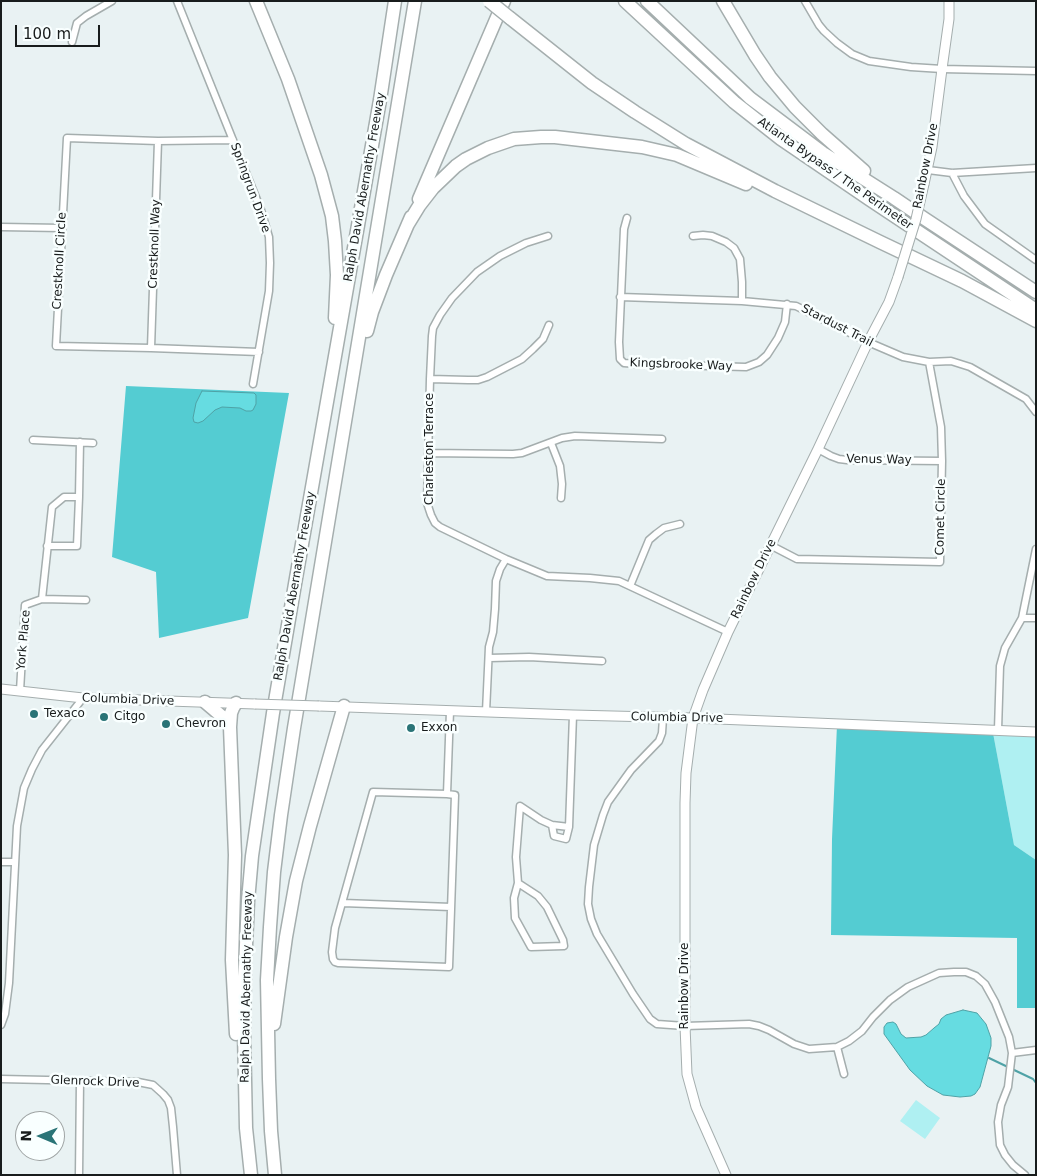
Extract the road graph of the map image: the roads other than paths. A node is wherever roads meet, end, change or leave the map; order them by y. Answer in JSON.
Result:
{"nodes":[{"id":1,"x":112,"y":1,"type":"edge"},
{"id":2,"x":177,"y":1,"type":"edge"},
{"id":3,"x":256,"y":1,"type":"edge"},
{"id":4,"x":395,"y":1,"type":"edge"},
{"id":5,"x":414,"y":1,"type":"edge"},
{"id":6,"x":489,"y":1,"type":"edge"},
{"id":7,"x":504,"y":1,"type":"edge"},
{"id":8,"x":625,"y":1,"type":"edge"},
{"id":9,"x":646,"y":1,"type":"edge"},
{"id":10,"x":723,"y":1,"type":"edge"},
{"id":11,"x":805,"y":1,"type":"edge"},
{"id":12,"x":949,"y":1,"type":"edge"},
{"id":13,"x":72,"y":42,"type":"dead end"},
{"id":14,"x":942,"y":69,"type":"junction"},
{"id":15,"x":1036,"y":71,"type":"edge"},
{"id":16,"x":233,"y":140,"type":"junction"},
{"id":17,"x":158,"y":141,"type":"junction"},
{"id":18,"x":1036,"y":168,"type":"edge"},
{"id":19,"x":928,"y":170,"type":"junction"},
{"id":20,"x":952,"y":173,"type":"junction"},
{"id":21,"x":894,"y":198,"type":"junction"},
{"id":22,"x":627,"y":218,"type":"dead end"},
{"id":23,"x":408,"y":224,"type":"junction"},
{"id":24,"x":1,"y":227,"type":"edge"},
{"id":25,"x":62,"y":228,"type":"junction"},
{"id":26,"x":548,"y":236,"type":"dead end"},
{"id":27,"x":693,"y":236,"type":"dead end"},
{"id":28,"x":880,"y":242,"type":"junction"},
{"id":29,"x":1036,"y":260,"type":"edge"},
{"id":30,"x":1036,"y":292,"type":"edge"},
{"id":31,"x":620,"y":297,"type":"junction"},
{"id":32,"x":742,"y":301,"type":"junction"},
{"id":33,"x":787,"y":304,"type":"junction"},
{"id":34,"x":1036,"y":310,"type":"edge"},
{"id":35,"x":1036,"y":321,"type":"edge"},
{"id":36,"x":549,"y":325,"type":"dead end"},
{"id":37,"x":868,"y":342,"type":"junction"},
{"id":38,"x":151,"y":348,"type":"junction"},
{"id":39,"x":259,"y":352,"type":"junction"},
{"id":40,"x":930,"y":362,"type":"junction"},
{"id":41,"x":333,"y":368,"type":"junction"},
{"id":42,"x":430,"y":379,"type":"junction"},
{"id":43,"x":253,"y":384,"type":"dead end"},
{"id":44,"x":1036,"y":412,"type":"edge"},
{"id":45,"x":33,"y":440,"type":"dead end"},
{"id":46,"x":662,"y":440,"type":"dead end"},
{"id":47,"x":80,"y":442,"type":"junction"},
{"id":48,"x":93,"y":443,"type":"dead end"},
{"id":49,"x":551,"y":443,"type":"junction"},
{"id":50,"x":818,"y":448,"type":"junction"},
{"id":51,"x":429,"y":453,"type":"junction"},
{"id":52,"x":942,"y":461,"type":"junction"},
{"id":53,"x":335,"y":483,"type":"junction"},
{"id":54,"x":79,"y":497,"type":"junction"},
{"id":55,"x":561,"y":498,"type":"dead end"},
{"id":56,"x":435,"y":523,"type":"junction"},
{"id":57,"x":680,"y":524,"type":"dead end"},
{"id":58,"x":430,"y":529,"type":"dead end"},
{"id":59,"x":770,"y":545,"type":"junction"},
{"id":60,"x":47,"y":546,"type":"junction"},
{"id":61,"x":1036,"y":549,"type":"edge"},
{"id":62,"x":506,"y":560,"type":"junction"},
{"id":63,"x":630,"y":586,"type":"junction"},
{"id":64,"x":42,"y":599,"type":"junction"},
{"id":65,"x":86,"y":600,"type":"dead end"},
{"id":66,"x":1022,"y":618,"type":"junction"},
{"id":67,"x":1036,"y":618,"type":"edge"},
{"id":68,"x":728,"y":632,"type":"junction"},
{"id":69,"x":490,"y":658,"type":"junction"},
{"id":70,"x":602,"y":660,"type":"dead end"},
{"id":71,"x":1,"y":689,"type":"edge"},
{"id":72,"x":20,"y":691,"type":"junction"},
{"id":73,"x":83,"y":698,"type":"junction"},
{"id":74,"x":205,"y":702,"type":"junction"},
{"id":75,"x":236,"y":703,"type":"junction"},
{"id":76,"x":344,"y":706,"type":"junction"},
{"id":77,"x":450,"y":711,"type":"junction"},
{"id":78,"x":486,"y":712,"type":"junction"},
{"id":79,"x":573,"y":716,"type":"junction"},
{"id":80,"x":663,"y":718,"type":"junction"},
{"id":81,"x":694,"y":718,"type":"junction"},
{"id":82,"x":230,"y":728,"type":"junction"},
{"id":83,"x":998,"y":730,"type":"junction"},
{"id":84,"x":1036,"y":732,"type":"edge"},
{"id":85,"x":447,"y":794,"type":"junction"},
{"id":86,"x":552,"y":825,"type":"junction"},
{"id":87,"x":569,"y":827,"type":"junction"},
{"id":88,"x":1,"y":862,"type":"edge"},
{"id":89,"x":14,"y":862,"type":"junction"},
{"id":90,"x":518,"y":883,"type":"junction"},
{"id":91,"x":343,"y":903,"type":"junction"},
{"id":92,"x":451,"y":906,"type":"junction"},
{"id":93,"x":1,"y":983,"type":"edge"},
{"id":94,"x":9,"y":983,"type":"junction"},
{"id":95,"x":1,"y":1024,"type":"edge"},
{"id":96,"x":685,"y":1026,"type":"junction"},
{"id":97,"x":837,"y":1047,"type":"junction"},
{"id":98,"x":1036,"y":1050,"type":"edge"},
{"id":99,"x":1012,"y":1052,"type":"junction"},
{"id":100,"x":844,"y":1074,"type":"dead end"},
{"id":101,"x":1,"y":1079,"type":"edge"},
{"id":102,"x":269,"y":1079,"type":"junction"},
{"id":103,"x":80,"y":1081,"type":"junction"},
{"id":104,"x":246,"y":1128,"type":"junction"},
{"id":105,"x":79,"y":1175,"type":"edge"},
{"id":106,"x":177,"y":1175,"type":"edge"},
{"id":107,"x":251,"y":1175,"type":"edge"},
{"id":108,"x":275,"y":1175,"type":"edge"},
{"id":109,"x":726,"y":1175,"type":"edge"},
{"id":110,"x":1025,"y":1175,"type":"edge"}],
"edges":[{"from":1,"to":13,"type":"street"},
{"from":2,"to":16,"type":"street","name":"Springrun Drive"},
{"from":3,"to":41,"type":"highway"},
{"from":4,"to":41,"type":"highway","name":"Ralph David Abernathy Freeway"},
{"from":5,"to":53,"type":"highway","name":"Ralph David Abernathy Freeway"},
{"from":6,"to":28,"type":"highway","bridge":true},
{"from":7,"to":23,"type":"highway"},
{"from":8,"to":34,"type":"highway","name":"Atlanta Bypass / The Perimeter"},
{"from":9,"to":21,"type":"highway","name":"Atlanta Bypass / The Perimeter"},
{"from":10,"to":21,"type":"highway"},
{"from":11,"to":14,"type":"street"},
{"from":12,"to":14,"type":"street","name":"Rainbow Drive"},
{"from":14,"to":15,"type":"street"},
{"from":14,"to":19,"type":"street","name":"Rainbow Drive"},
{"from":16,"to":17,"type":"street","name":"Crestknoll Circle"},
{"from":16,"to":39,"type":"street","name":"Springrun Drive"},
{"from":17,"to":25,"type":"street","name":"Crestknoll Circle"},
{"from":17,"to":38,"type":"street","name":"Crestknoll Way"},
{"from":18,"to":20,"type":"street"},
{"from":19,"to":20,"type":"street"},
{"from":19,"to":37,"type":"street","name":"Rainbow Drive","bridge":true},
{"from":20,"to":29,"type":"street"},
{"from":21,"to":30,"type":"highway","name":"Atlanta Bypass / The Perimeter"},
{"from":22,"to":31,"type":"street","name":"Kingsbrooke Way"},
{"from":23,"to":28,"type":"highway"},
{"from":23,"to":53,"type":"highway"},
{"from":24,"to":25,"type":"street"},
{"from":25,"to":38,"type":"street","name":"Crestknoll Circle"},
{"from":26,"to":42,"type":"street","name":"Charleston Terrace"},
{"from":27,"to":32,"type":"street"},
{"from":28,"to":35,"type":"highway"},
{"from":31,"to":32,"type":"street","name":"Stardust Trail"},
{"from":31,"to":33,"type":"street","name":"Kingsbrooke Way"},
{"from":32,"to":33,"type":"street","name":"Stardust Trail"},
{"from":33,"to":37,"type":"street","name":"Stardust Trail"},
{"from":36,"to":42,"type":"street"},
{"from":37,"to":40,"type":"street","name":"Stardust Trail"},
{"from":37,"to":50,"type":"street","name":"Rainbow Drive"},
{"from":38,"to":39,"type":"street","name":"Crestknoll Circle"},
{"from":39,"to":43,"type":"street","name":"Springrun Drive"},
{"from":40,"to":44,"type":"street","name":"Stardust Trail"},
{"from":40,"to":52,"type":"street","name":"Comet Circle"},
{"from":41,"to":104,"type":"highway","name":"Ralph David Abernathy Freeway"},
{"from":42,"to":51,"type":"street","name":"Charleston Terrace"},
{"from":45,"to":47,"type":"street"},
{"from":46,"to":49,"type":"street"},
{"from":47,"to":48,"type":"street"},
{"from":47,"to":54,"type":"street"},
{"from":49,"to":51,"type":"street"},
{"from":49,"to":55,"type":"street"},
{"from":50,"to":52,"type":"street","name":"Venus Way"},
{"from":50,"to":59,"type":"street","name":"Rainbow Drive"},
{"from":51,"to":56,"type":"street","name":"Charleston Terrace"},
{"from":52,"to":59,"type":"street","name":"Comet Circle"},
{"from":53,"to":102,"type":"highway","name":"Ralph David Abernathy Freeway"},
{"from":54,"to":60,"type":"street","name":"York Place"},
{"from":54,"to":60,"type":"street"},
{"from":56,"to":58,"type":"street"},
{"from":56,"to":62,"type":"street","name":"Charleston Terrace"},
{"from":57,"to":63,"type":"street"},
{"from":59,"to":68,"type":"street","name":"Rainbow Drive"},
{"from":60,"to":64,"type":"street","name":"York Place"},
{"from":61,"to":66,"type":"street"},
{"from":62,"to":63,"type":"street","name":"Charleston Terrace"},
{"from":62,"to":69,"type":"street"},
{"from":63,"to":68,"type":"street","name":"Charleston Terrace"},
{"from":64,"to":65,"type":"street","name":"York Place"},
{"from":64,"to":72,"type":"street","name":"York Place"},
{"from":66,"to":67,"type":"street"},
{"from":66,"to":83,"type":"street"},
{"from":68,"to":81,"type":"street","name":"Rainbow Drive"},
{"from":69,"to":70,"type":"street"},
{"from":69,"to":78,"type":"street"},
{"from":71,"to":72,"type":"street","name":"Columbia Drive"},
{"from":72,"to":73,"type":"street","name":"Columbia Drive"},
{"from":73,"to":74,"type":"street","name":"Columbia Drive"},
{"from":73,"to":89,"type":"street"},
{"from":74,"to":75,"type":"street","name":"Columbia Drive"},
{"from":74,"to":82,"type":"highway"},
{"from":75,"to":76,"type":"street","name":"Columbia Drive","bridge":true},
{"from":75,"to":82,"type":"highway"},
{"from":76,"to":77,"type":"street","name":"Columbia Drive"},
{"from":76,"to":102,"type":"highway"},
{"from":77,"to":78,"type":"street","name":"Columbia Drive"},
{"from":77,"to":85,"type":"street"},
{"from":78,"to":79,"type":"street","name":"Columbia Drive"},
{"from":79,"to":80,"type":"street","name":"Columbia Drive"},
{"from":79,"to":87,"type":"street"},
{"from":80,"to":81,"type":"street","name":"Columbia Drive"},
{"from":80,"to":96,"type":"street"},
{"from":81,"to":83,"type":"street","name":"Columbia Drive"},
{"from":81,"to":96,"type":"street","name":"Rainbow Drive"},
{"from":82,"to":104,"type":"highway"},
{"from":83,"to":84,"type":"street","name":"Columbia Drive"},
{"from":85,"to":91,"type":"street"},
{"from":85,"to":92,"type":"street"},
{"from":86,"to":87,"type":"street"},
{"from":86,"to":87,"type":"street"},
{"from":86,"to":90,"type":"street"},
{"from":88,"to":89,"type":"street"},
{"from":89,"to":94,"type":"street"},
{"from":90,"to":90,"type":"street"},
{"from":91,"to":92,"type":"street"},
{"from":91,"to":92,"type":"street"},
{"from":93,"to":94,"type":"street"},
{"from":94,"to":95,"type":"street"},
{"from":96,"to":97,"type":"street"},
{"from":96,"to":109,"type":"street","name":"Rainbow Drive"},
{"from":97,"to":99,"type":"street"},
{"from":97,"to":100,"type":"street"},
{"from":98,"to":99,"type":"street"},
{"from":99,"to":110,"type":"street"},
{"from":101,"to":103,"type":"street","name":"Glenrock Drive"},
{"from":102,"to":108,"type":"highway","name":"Ralph David Abernathy Freeway"},
{"from":103,"to":105,"type":"street"},
{"from":103,"to":106,"type":"street","name":"Glenrock Drive"},
{"from":104,"to":107,"type":"highway","name":"Ralph David Abernathy Freeway"}]}
